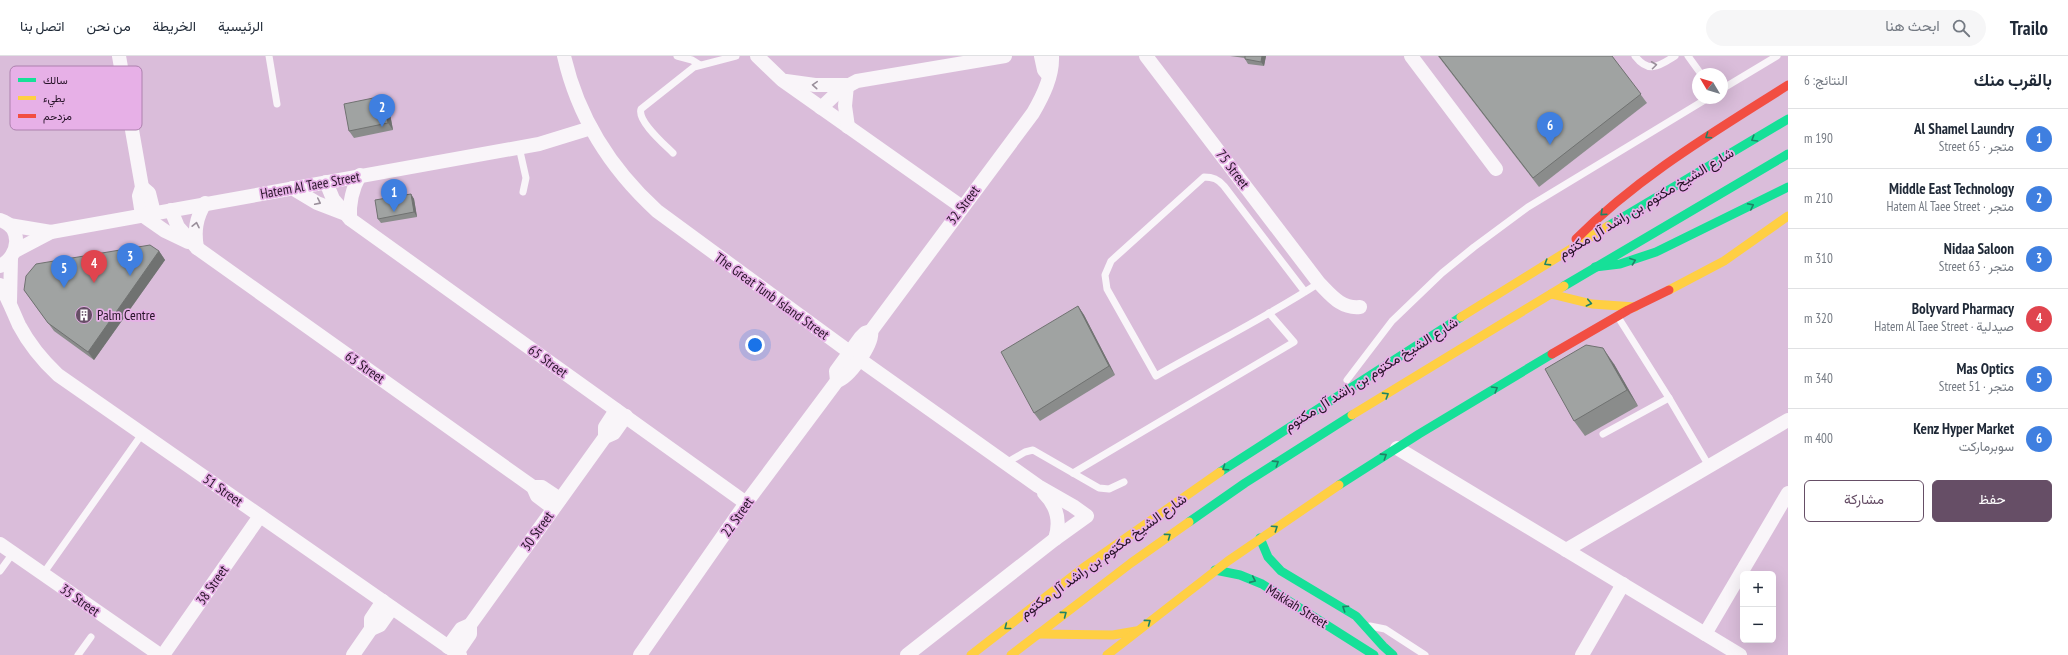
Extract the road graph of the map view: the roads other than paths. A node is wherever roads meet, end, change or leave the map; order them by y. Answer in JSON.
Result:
{"nodes":[{"id":1,"x":119,"y":56,"type":"edge"},
{"id":2,"x":269,"y":56,"type":"edge"},
{"id":3,"x":564,"y":56,"type":"edge"},
{"id":4,"x":677,"y":56,"type":"edge"},
{"id":5,"x":736,"y":56,"type":"edge"},
{"id":6,"x":757,"y":56,"type":"edge"},
{"id":7,"x":1005,"y":56,"type":"edge"},
{"id":8,"x":1041,"y":56,"type":"edge"},
{"id":9,"x":1052,"y":56,"type":"edge"},
{"id":10,"x":1146,"y":56,"type":"edge"},
{"id":11,"x":1411,"y":56,"type":"edge"},
{"id":12,"x":1635,"y":56,"type":"edge"},
{"id":13,"x":1675,"y":56,"type":"edge"},
{"id":14,"x":1688,"y":56,"type":"edge"},
{"id":15,"x":1777,"y":56,"type":"edge"},
{"id":16,"x":700,"y":65,"type":"junction"},
{"id":17,"x":121,"y":66,"type":"edge"},
{"id":18,"x":1697,"y":68,"type":"edge"},
{"id":19,"x":1049,"y":76,"type":"junction"},
{"id":20,"x":782,"y":80,"type":"junction"},
{"id":21,"x":848,"y":85,"type":"junction"},
{"id":22,"x":1728,"y":85,"type":"edge"},
{"id":23,"x":1788,"y":85,"type":"edge"},
{"id":24,"x":278,"y":104,"type":"dead end"},
{"id":25,"x":1698,"y":104,"type":"edge"},
{"id":26,"x":821,"y":108,"type":"junction"},
{"id":27,"x":1788,"y":119,"type":"edge"},
{"id":28,"x":848,"y":127,"type":"junction"},
{"id":29,"x":591,"y":128,"type":"junction"},
{"id":30,"x":132,"y":130,"type":"edge"},
{"id":31,"x":519,"y":147,"type":"junction"},
{"id":32,"x":673,"y":153,"type":"dead end"},
{"id":33,"x":1788,"y":154,"type":"edge"},
{"id":34,"x":1496,"y":169,"type":"dead end"},
{"id":35,"x":360,"y":175,"type":"junction"},
{"id":36,"x":326,"y":182,"type":"junction"},
{"id":37,"x":1788,"y":187,"type":"edge"},
{"id":38,"x":292,"y":188,"type":"junction"},
{"id":39,"x":523,"y":192,"type":"dead end"},
{"id":40,"x":205,"y":204,"type":"junction"},
{"id":41,"x":962,"y":206,"type":"junction"},
{"id":42,"x":171,"y":210,"type":"junction"},
{"id":43,"x":148,"y":214,"type":"junction"},
{"id":44,"x":348,"y":216,"type":"junction"},
{"id":45,"x":1788,"y":216,"type":"edge"},
{"id":46,"x":3,"y":221,"type":"edge"},
{"id":47,"x":51,"y":232,"type":"junction"},
{"id":48,"x":193,"y":245,"type":"junction"},
{"id":49,"x":1563,"y":252,"type":"junction"},
{"id":50,"x":9,"y":258,"type":"edge"},
{"id":51,"x":1595,"y":267,"type":"junction"},
{"id":52,"x":1319,"y":282,"type":"junction"},
{"id":53,"x":0,"y":285,"type":"edge"},
{"id":54,"x":1305,"y":292,"type":"junction"},
{"id":55,"x":1551,"y":294,"type":"junction"},
{"id":56,"x":10,"y":302,"type":"junction"},
{"id":57,"x":1360,"y":307,"type":"dead end"},
{"id":58,"x":1635,"y":307,"type":"junction"},
{"id":59,"x":1269,"y":313,"type":"junction"},
{"id":60,"x":1618,"y":316,"type":"junction"},
{"id":61,"x":854,"y":356,"type":"junction"},
{"id":62,"x":1333,"y":398,"type":"junction"},
{"id":63,"x":1670,"y":398,"type":"junction"},
{"id":64,"x":621,"y":413,"type":"junction"},
{"id":65,"x":1788,"y":420,"type":"edge"},
{"id":66,"x":142,"y":434,"type":"junction"},
{"id":67,"x":1604,"y":434,"type":"dead end"},
{"id":68,"x":1397,"y":448,"type":"junction"},
{"id":69,"x":1006,"y":463,"type":"junction"},
{"id":70,"x":1709,"y":466,"type":"junction"},
{"id":71,"x":1073,"y":473,"type":"junction"},
{"id":72,"x":1124,"y":482,"type":"dead end"},
{"id":73,"x":1038,"y":486,"type":"junction"},
{"id":74,"x":1788,"y":493,"type":"edge"},
{"id":75,"x":746,"y":503,"type":"junction"},
{"id":76,"x":557,"y":504,"type":"junction"},
{"id":77,"x":260,"y":516,"type":"junction"},
{"id":78,"x":1260,"y":538,"type":"junction"},
{"id":79,"x":1055,"y":539,"type":"junction"},
{"id":80,"x":0,"y":544,"type":"edge"},
{"id":81,"x":1566,"y":550,"type":"junction"},
{"id":82,"x":13,"y":553,"type":"junction"},
{"id":83,"x":0,"y":570,"type":"edge"},
{"id":84,"x":1215,"y":570,"type":"junction"},
{"id":85,"x":43,"y":574,"type":"junction"},
{"id":86,"x":1623,"y":584,"type":"junction"},
{"id":87,"x":388,"y":605,"type":"junction"},
{"id":88,"x":1367,"y":626,"type":"junction"},
{"id":89,"x":1136,"y":631,"type":"junction"},
{"id":90,"x":1038,"y":634,"type":"junction"},
{"id":91,"x":1705,"y":634,"type":"junction"},
{"id":92,"x":91,"y":637,"type":"dead end"},
{"id":93,"x":455,"y":652,"type":"edge"},
{"id":94,"x":78,"y":655,"type":"edge"},
{"id":95,"x":162,"y":655,"type":"edge"},
{"id":96,"x":353,"y":655,"type":"edge"},
{"id":97,"x":640,"y":655,"type":"edge"},
{"id":98,"x":907,"y":655,"type":"edge"},
{"id":99,"x":971,"y":655,"type":"edge"},
{"id":100,"x":1011,"y":655,"type":"edge"},
{"id":101,"x":1107,"y":655,"type":"edge"},
{"id":102,"x":1374,"y":655,"type":"edge"},
{"id":103,"x":1393,"y":655,"type":"edge"},
{"id":104,"x":1425,"y":655,"type":"edge"},
{"id":105,"x":1582,"y":655,"type":"edge"},
{"id":106,"x":1740,"y":655,"type":"edge"}],
"edges":[{"from":1,"to":17,"type":"street"},
{"from":2,"to":24,"type":"lane"},
{"from":3,"to":29,"type":"street","name":"The Great Tunb Island Street"},
{"from":4,"to":16,"type":"lane"},
{"from":5,"to":16,"type":"lane"},
{"from":6,"to":20,"type":"street"},
{"from":7,"to":21,"type":"street"},
{"from":8,"to":19,"type":"street"},
{"from":9,"to":19,"type":"street","name":"32 Street"},
{"from":10,"to":52,"type":"street","name":"75 Street"},
{"from":11,"to":34,"type":"street"},
{"from":12,"to":13,"type":"lane","one_way":true},
{"from":14,"to":18,"type":"lane"},
{"from":15,"to":22,"type":"lane"},
{"from":16,"to":32,"type":"lane"},
{"from":19,"to":41,"type":"street","name":"32 Street"},
{"from":21,"to":20,"type":"street","one_way":true},
{"from":20,"to":26,"type":"street"},
{"from":21,"to":26,"type":"street"},
{"from":21,"to":28,"type":"street"},
{"from":23,"to":49,"type":"main road","one_way":true},
{"from":25,"to":62,"type":"lane"},
{"from":26,"to":28,"type":"street"},
{"from":27,"to":49,"type":"main road","name":"شارع الشيخ مكتوم بن راشد آل مكتوم","one_way":true},
{"from":28,"to":41,"type":"street"},
{"from":29,"to":31,"type":"street","name":"Hatem Al Taee Street"},
{"from":29,"to":61,"type":"street","name":"The Great Tunb Island Street"},
{"from":30,"to":43,"type":"street"},
{"from":31,"to":35,"type":"street","name":"Hatem Al Taee Street"},
{"from":31,"to":39,"type":"lane"},
{"from":33,"to":51,"type":"main road","name":"شارع الشيخ مكتوم بن راشد آل مكتوم"},
{"from":35,"to":36,"type":"street","name":"Hatem Al Taee Street"},
{"from":35,"to":44,"type":"street"},
{"from":36,"to":38,"type":"street","name":"Hatem Al Taee Street"},
{"from":36,"to":44,"type":"street","name":"65 Street"},
{"from":51,"to":37,"type":"main road","one_way":true},
{"from":38,"to":40,"type":"street","name":"Hatem Al Taee Street"},
{"from":38,"to":44,"type":"street","name":"65 Street","one_way":true},
{"from":40,"to":42,"type":"street","name":"Hatem Al Taee Street"},
{"from":48,"to":40,"type":"street","one_way":true},
{"from":41,"to":61,"type":"street","name":"32 Street"},
{"from":42,"to":43,"type":"street","name":"Hatem Al Taee Street"},
{"from":42,"to":48,"type":"street","name":"63 Street"},
{"from":43,"to":47,"type":"street","name":"Hatem Al Taee Street"},
{"from":43,"to":48,"type":"street","name":"63 Street"},
{"from":44,"to":64,"type":"street","name":"65 Street"},
{"from":45,"to":58,"type":"main road"},
{"from":46,"to":47,"type":"street","name":"Hatem Al Taee Street"},
{"from":46,"to":50,"type":"street","name":"51 Street"},
{"from":47,"to":50,"type":"street","name":"Hatem Al Taee Street"},
{"from":48,"to":76,"type":"street","name":"63 Street"},
{"from":49,"to":62,"type":"main road","name":"شارع الشيخ مكتوم بن راشد آل مكتوم","one_way":true},
{"from":50,"to":56,"type":"street","name":"51 Street"},
{"from":51,"to":55,"type":"main road","name":"شارع الشيخ مكتوم بن راشد آل مكتوم"},
{"from":52,"to":54,"type":"lane"},
{"from":52,"to":57,"type":"street","name":"75 Street"},
{"from":53,"to":56,"type":"street","name":"51 Street"},
{"from":54,"to":59,"type":"lane"},
{"from":54,"to":59,"type":"lane"},
{"from":55,"to":58,"type":"main road","one_way":true},
{"from":90,"to":55,"type":"main road","name":"شارع الشيخ مكتوم بن راشد آل مكتوم","one_way":true},
{"from":56,"to":66,"type":"street","name":"51 Street"},
{"from":58,"to":60,"type":"main road"},
{"from":59,"to":71,"type":"lane"},
{"from":60,"to":63,"type":"lane"},
{"from":68,"to":60,"type":"main road","one_way":true},
{"from":61,"to":69,"type":"street","name":"The Great Tunb Island Street"},
{"from":61,"to":75,"type":"street","name":"22 Street"},
{"from":62,"to":99,"type":"main road","name":"شارع الشيخ مكتوم بن راشد آل مكتوم","one_way":true},
{"from":63,"to":67,"type":"lane"},
{"from":63,"to":70,"type":"lane"},
{"from":64,"to":75,"type":"street","name":"65 Street"},
{"from":64,"to":76,"type":"street","name":"30 Street"},
{"from":65,"to":70,"type":"street"},
{"from":66,"to":77,"type":"street","name":"51 Street"},
{"from":66,"to":85,"type":"lane"},
{"from":78,"to":68,"type":"main road","one_way":true},
{"from":68,"to":81,"type":"street"},
{"from":69,"to":71,"type":"lane"},
{"from":69,"to":73,"type":"street","name":"The Great Tunb Island Street"},
{"from":70,"to":81,"type":"street"},
{"from":71,"to":72,"type":"lane"},
{"from":73,"to":79,"type":"street","name":"The Great Tunb Island Street"},
{"from":73,"to":79,"type":"street","name":"The Great Tunb Island Street"},
{"from":74,"to":91,"type":"street"},
{"from":75,"to":97,"type":"street","name":"22 Street"},
{"from":76,"to":93,"type":"street","name":"30 Street"},
{"from":77,"to":87,"type":"street","name":"51 Street"},
{"from":77,"to":95,"type":"street","name":"38 Street"},
{"from":78,"to":84,"type":"main road"},
{"from":88,"to":78,"type":"main road","name":"Makkah Street","one_way":true},
{"from":79,"to":98,"type":"street"},
{"from":80,"to":82,"type":"street","name":"35 Street"},
{"from":81,"to":86,"type":"street"},
{"from":82,"to":83,"type":"lane"},
{"from":82,"to":85,"type":"street","name":"35 Street"},
{"from":89,"to":84,"type":"main road","one_way":true},
{"from":84,"to":102,"type":"main road","name":"Makkah Street","one_way":true},
{"from":85,"to":95,"type":"street","name":"35 Street"},
{"from":86,"to":91,"type":"street"},
{"from":86,"to":105,"type":"street"},
{"from":87,"to":93,"type":"street","name":"51 Street"},
{"from":87,"to":96,"type":"street"},
{"from":88,"to":103,"type":"main road","name":"Makkah Street"},
{"from":88,"to":104,"type":"lane"},
{"from":89,"to":90,"type":"main road"},
{"from":89,"to":101,"type":"main road"},
{"from":90,"to":100,"type":"main road","name":"شارع الشيخ مكتوم بن راشد آل مكتوم"},
{"from":91,"to":106,"type":"street"},
{"from":92,"to":94,"type":"lane"}]}
